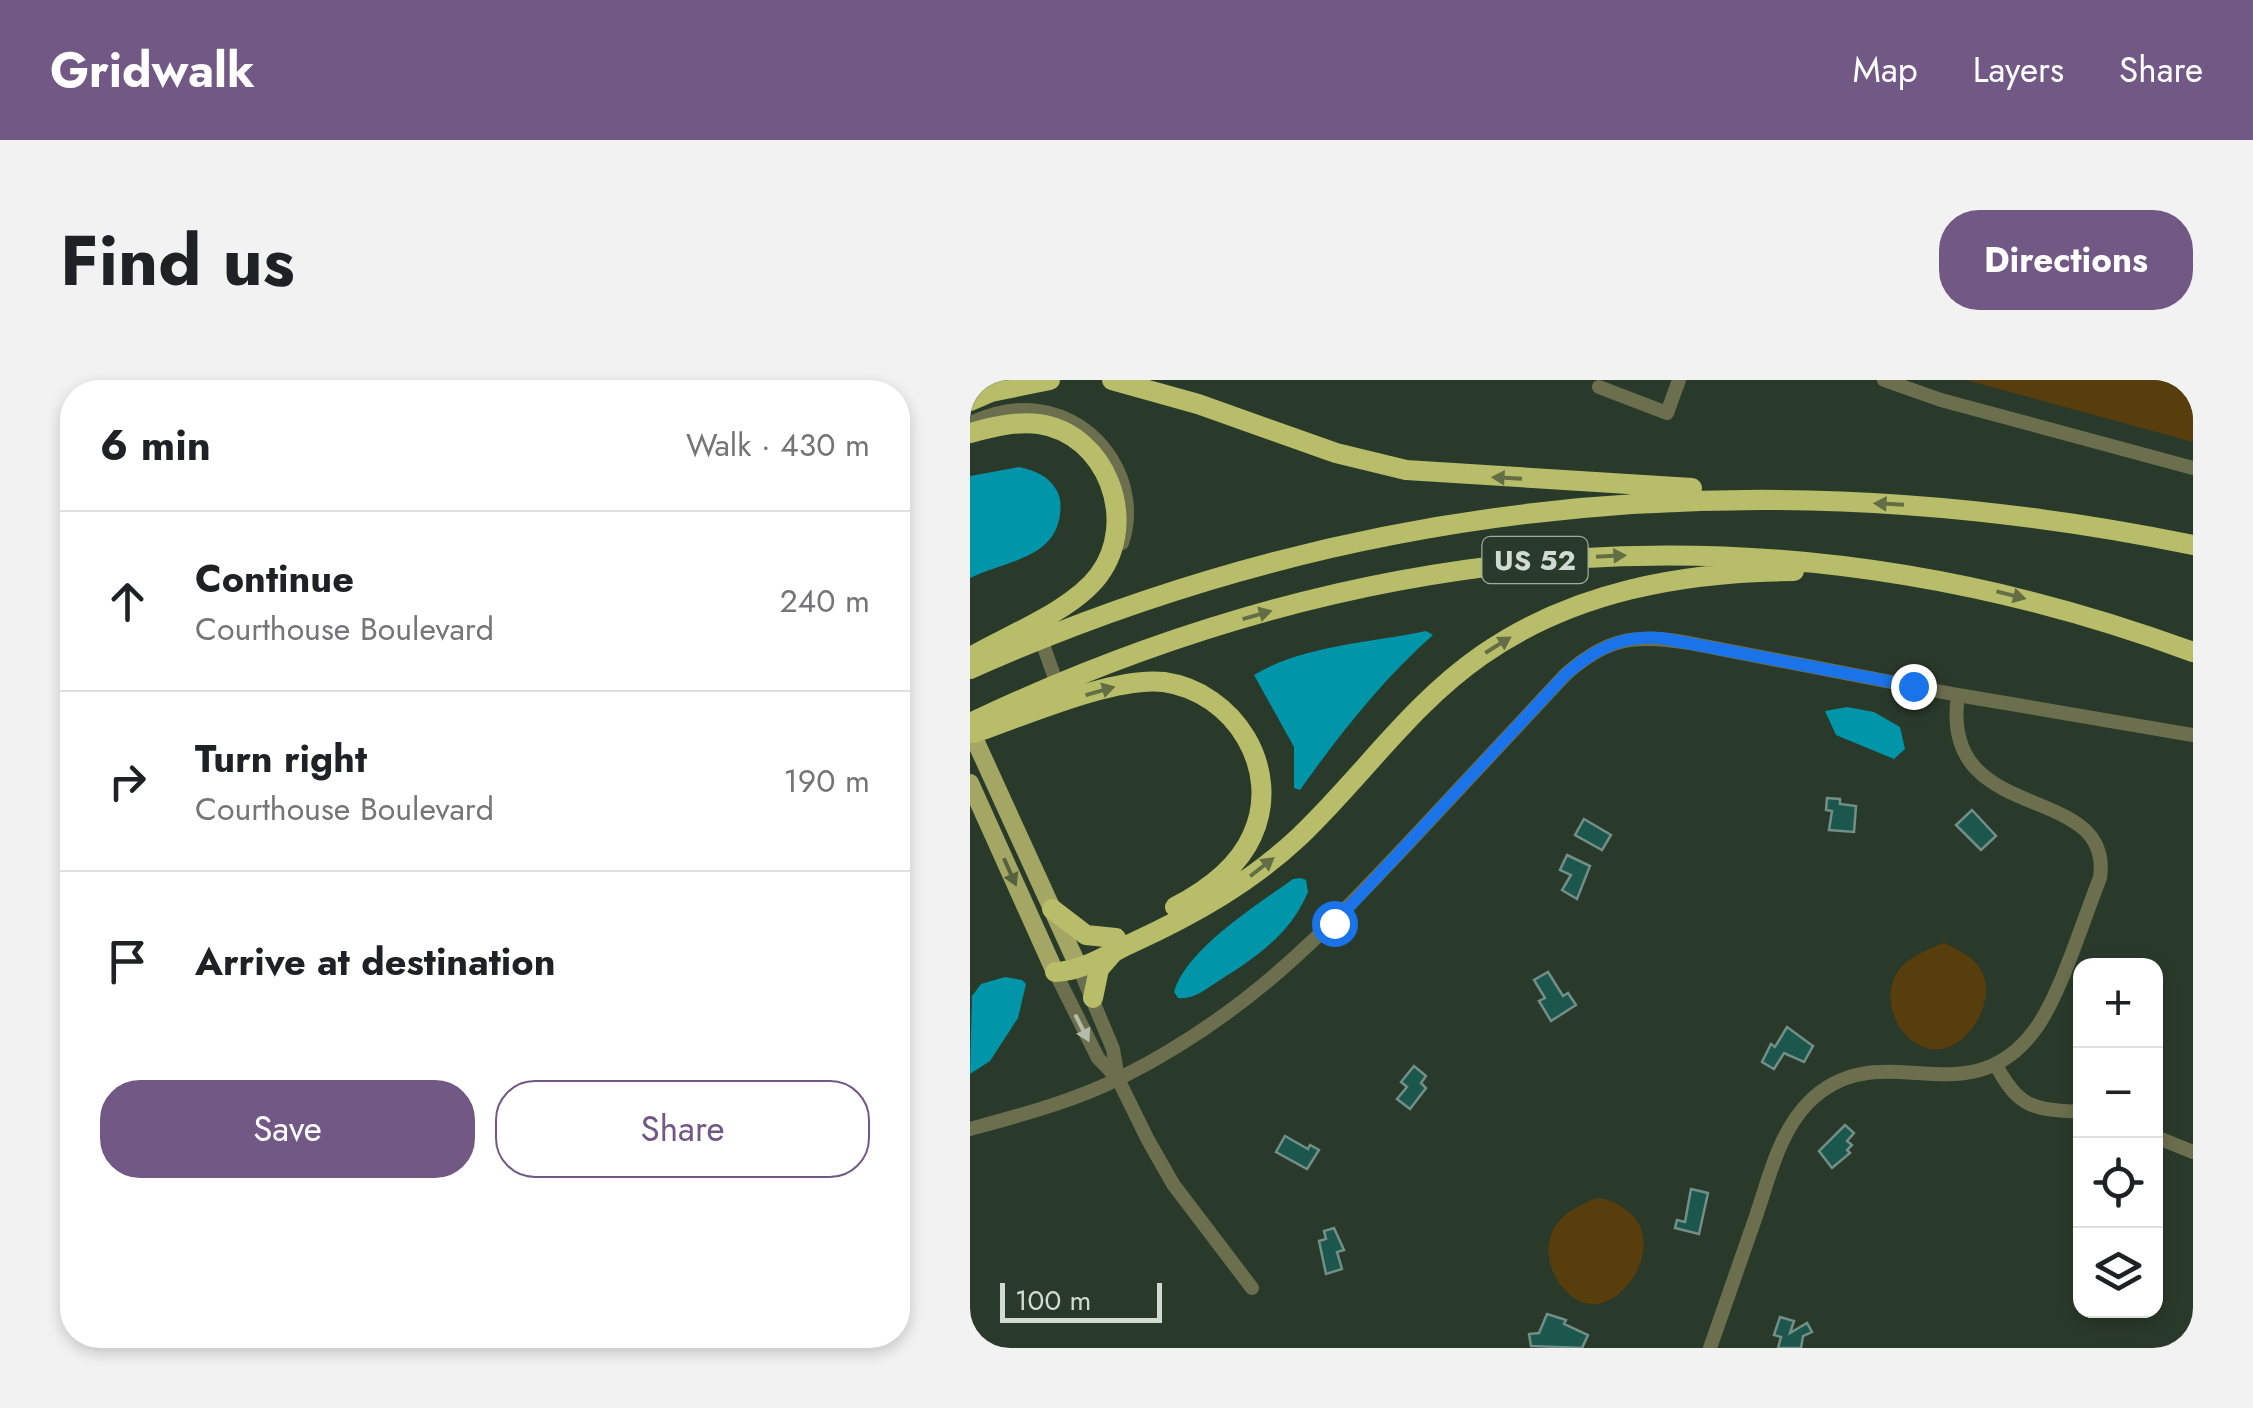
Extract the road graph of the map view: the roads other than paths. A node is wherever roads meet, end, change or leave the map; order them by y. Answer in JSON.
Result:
{"nodes":[{"id":1,"x":1050,"y":380,"type":"edge"},
{"id":2,"x":1112,"y":380,"type":"edge"},
{"id":3,"x":1679,"y":380,"type":"edge"},
{"id":4,"x":1887,"y":381,"type":"edge"},
{"id":5,"x":1598,"y":387,"type":"dead end"},
{"id":6,"x":970,"y":400,"type":"edge"},
{"id":7,"x":970,"y":423,"type":"edge"},
{"id":8,"x":970,"y":433,"type":"edge"},
{"id":9,"x":2193,"y":468,"type":"edge"},
{"id":10,"x":1848,"y":502,"type":"junction"},
{"id":11,"x":2193,"y":545,"type":"edge"},
{"id":12,"x":1916,"y":575,"type":"junction"},
{"id":13,"x":1087,"y":588,"type":"junction"},
{"id":14,"x":1041,"y":639,"type":"junction"},
{"id":15,"x":2193,"y":652,"type":"edge"},
{"id":16,"x":976,"y":660,"type":"edge"},
{"id":17,"x":1057,"y":684,"type":"junction"},
{"id":18,"x":1958,"y":695,"type":"junction"},
{"id":19,"x":1005,"y":715,"type":"junction"},
{"id":20,"x":970,"y":728,"type":"edge"},
{"id":21,"x":2193,"y":735,"type":"edge"},
{"id":22,"x":970,"y":783,"type":"edge"},
{"id":23,"x":1052,"y":909,"type":"junction"},
{"id":24,"x":1117,"y":944,"type":"junction"},
{"id":25,"x":1076,"y":962,"type":"junction"},
{"id":26,"x":1054,"y":972,"type":"junction"},
{"id":27,"x":1093,"y":998,"type":"junction"},
{"id":28,"x":1996,"y":1065,"type":"junction"},
{"id":29,"x":1118,"y":1079,"type":"junction"},
{"id":30,"x":2073,"y":1112,"type":"edge"},
{"id":31,"x":970,"y":1129,"type":"edge"},
{"id":32,"x":2163,"y":1141,"type":"edge"},
{"id":33,"x":2193,"y":1152,"type":"edge"},
{"id":34,"x":1252,"y":1288,"type":"dead end"},
{"id":35,"x":1710,"y":1348,"type":"edge"}],
"edges":[{"from":1,"to":6,"type":"highway"},
{"from":10,"to":2,"type":"highway","one_way":true},
{"from":3,"to":5,"type":"street"},
{"from":4,"to":9,"type":"street"},
{"from":7,"to":13,"type":"street"},
{"from":8,"to":13,"type":"highway"},
{"from":11,"to":10,"type":"highway","number":"US 52","one_way":true},
{"from":10,"to":14,"type":"highway","number":"US 52"},
{"from":12,"to":15,"type":"highway","number":"US 52","one_way":true},
{"from":17,"to":12,"type":"highway","number":"US 52","one_way":true},
{"from":24,"to":12,"type":"highway","one_way":true},
{"from":13,"to":16,"type":"highway"},
{"from":14,"to":16,"type":"highway","number":"US 52"},
{"from":14,"to":17,"type":"street"},
{"from":17,"to":19,"type":"highway","number":"US 52"},
{"from":18,"to":21,"type":"street"},
{"from":18,"to":28,"type":"street"},
{"from":18,"to":29,"type":"street"},
{"from":19,"to":20,"type":"highway","number":"US 52"},
{"from":19,"to":24,"type":"highway","one_way":true},
{"from":20,"to":23,"type":"main road"},
{"from":22,"to":26,"type":"main road","one_way":true},
{"from":23,"to":24,"type":"highway"},
{"from":23,"to":25,"type":"main road"},
{"from":24,"to":25,"type":"highway"},
{"from":24,"to":27,"type":"highway"},
{"from":25,"to":26,"type":"highway"},
{"from":25,"to":27,"type":"street"},
{"from":26,"to":29,"type":"street","one_way":true},
{"from":27,"to":29,"type":"street"},
{"from":28,"to":30,"type":"street"},
{"from":28,"to":35,"type":"street"},
{"from":29,"to":31,"type":"street"},
{"from":29,"to":34,"type":"street"},
{"from":32,"to":33,"type":"street"}]}
